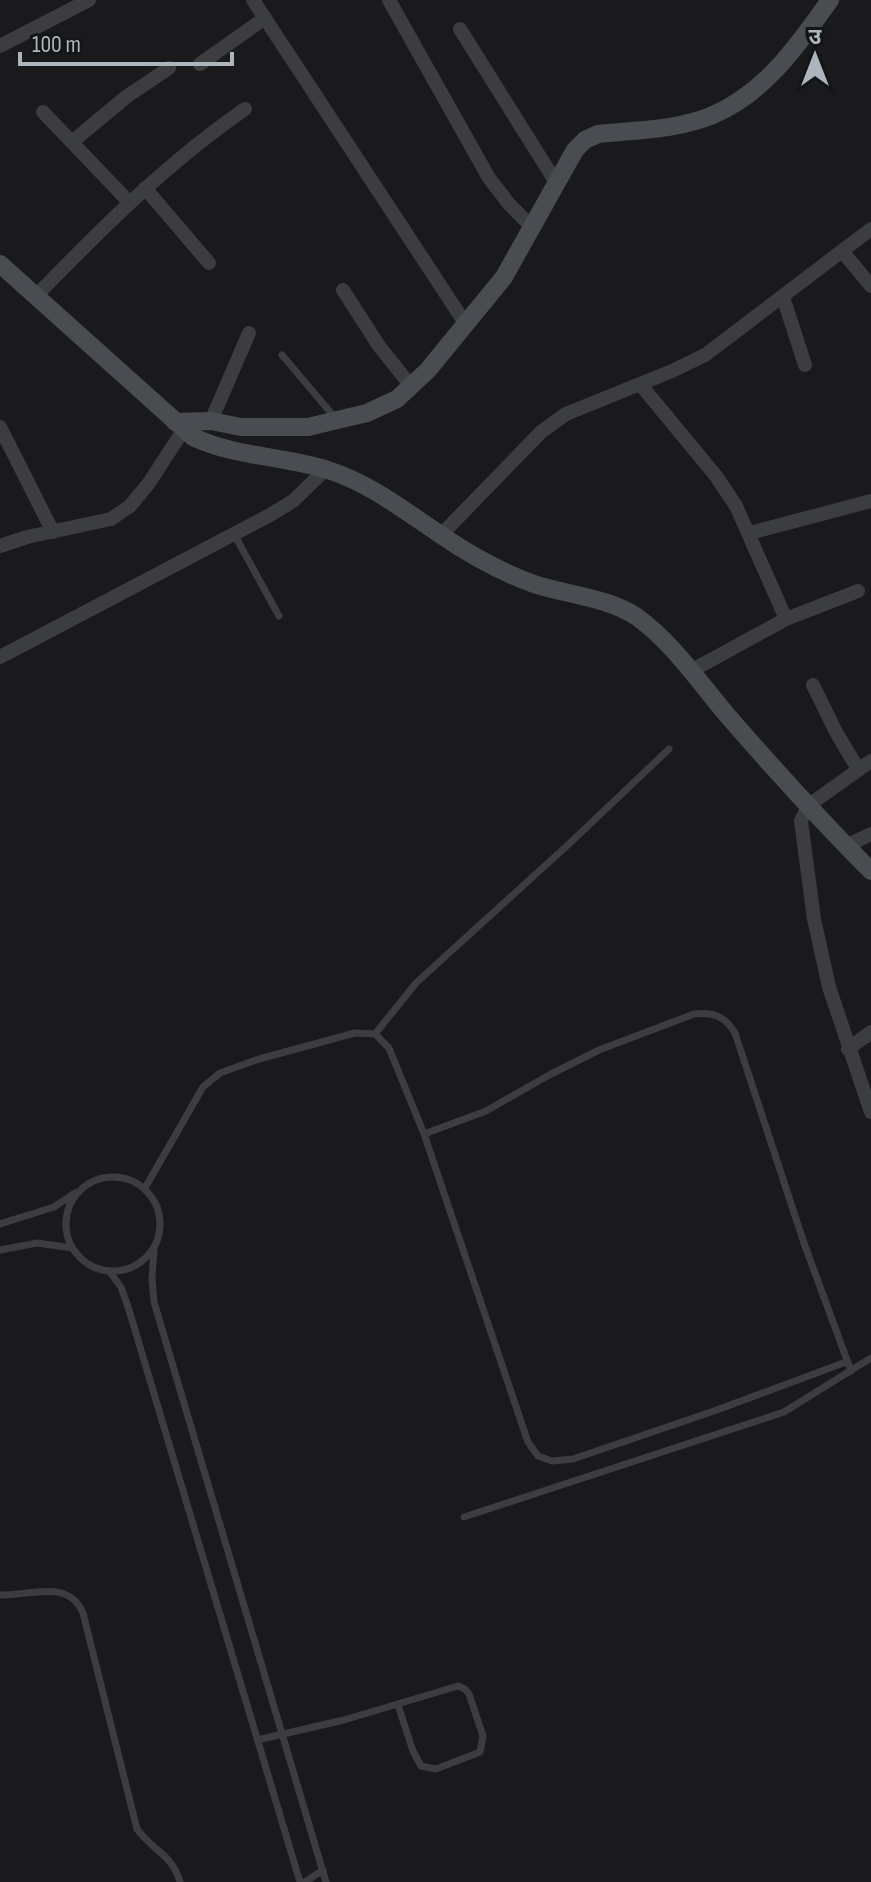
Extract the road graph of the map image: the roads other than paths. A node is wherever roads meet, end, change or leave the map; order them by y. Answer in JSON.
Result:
{"nodes":[{"id":1,"x":89,"y":0,"type":"edge"},
{"id":2,"x":253,"y":0,"type":"edge"},
{"id":3,"x":389,"y":0,"type":"edge"},
{"id":4,"x":830,"y":0,"type":"edge"},
{"id":5,"x":265,"y":18,"type":"junction"},
{"id":6,"x":460,"y":29,"type":"dead end"},
{"id":7,"x":0,"y":46,"type":"edge"},
{"id":8,"x":200,"y":64,"type":"dead end"},
{"id":9,"x":169,"y":68,"type":"dead end"},
{"id":10,"x":245,"y":109,"type":"dead end"},
{"id":11,"x":43,"y":112,"type":"dead end"},
{"id":12,"x":72,"y":142,"type":"junction"},
{"id":13,"x":557,"y":184,"type":"junction"},
{"id":14,"x":145,"y":188,"type":"junction"},
{"id":15,"x":129,"y":202,"type":"junction"},
{"id":16,"x":533,"y":228,"type":"junction"},
{"id":17,"x":871,"y":229,"type":"edge"},
{"id":18,"x":842,"y":251,"type":"junction"},
{"id":19,"x":209,"y":263,"type":"dead end"},
{"id":20,"x":0,"y":264,"type":"edge"},
{"id":21,"x":871,"y":286,"type":"edge"},
{"id":22,"x":343,"y":290,"type":"dead end"},
{"id":23,"x":35,"y":297,"type":"junction"},
{"id":24,"x":783,"y":297,"type":"junction"},
{"id":25,"x":465,"y":323,"type":"junction"},
{"id":26,"x":249,"y":333,"type":"dead end"},
{"id":27,"x":282,"y":355,"type":"dead end"},
{"id":28,"x":805,"y":365,"type":"dead end"},
{"id":29,"x":640,"y":384,"type":"junction"},
{"id":30,"x":411,"y":386,"type":"junction"},
{"id":31,"x":211,"y":421,"type":"junction"},
{"id":32,"x":339,"y":421,"type":"junction"},
{"id":33,"x":180,"y":426,"type":"junction"},
{"id":34,"x":0,"y":427,"type":"edge"},
{"id":35,"x":326,"y":469,"type":"junction"},
{"id":36,"x":871,"y":501,"type":"edge"},
{"id":37,"x":53,"y":532,"type":"junction"},
{"id":38,"x":750,"y":533,"type":"junction"},
{"id":39,"x":234,"y":534,"type":"junction"},
{"id":40,"x":441,"y":535,"type":"junction"},
{"id":41,"x":0,"y":546,"type":"edge"},
{"id":42,"x":858,"y":591,"type":"dead end"},
{"id":43,"x":279,"y":616,"type":"dead end"},
{"id":44,"x":786,"y":619,"type":"junction"},
{"id":45,"x":0,"y":657,"type":"edge"},
{"id":46,"x":691,"y":671,"type":"junction"},
{"id":47,"x":813,"y":685,"type":"dead end"},
{"id":48,"x":669,"y":749,"type":"dead end"},
{"id":49,"x":865,"y":765,"type":"edge"},
{"id":50,"x":809,"y":805,"type":"junction"},
{"id":51,"x":871,"y":834,"type":"edge"},
{"id":52,"x":846,"y":846,"type":"junction"},
{"id":53,"x":871,"y":871,"type":"edge"},
{"id":54,"x":871,"y":1032,"type":"edge"},
{"id":55,"x":375,"y":1034,"type":"junction"},
{"id":56,"x":848,"y":1049,"type":"junction"},
{"id":57,"x":871,"y":1112,"type":"edge"},
{"id":58,"x":424,"y":1134,"type":"junction"},
{"id":59,"x":145,"y":1188,"type":"junction"},
{"id":60,"x":79,"y":1191,"type":"junction"},
{"id":61,"x":0,"y":1224,"type":"edge"},
{"id":62,"x":72,"y":1248,"type":"junction"},
{"id":63,"x":154,"y":1249,"type":"junction"},
{"id":64,"x":0,"y":1250,"type":"edge"},
{"id":65,"x":109,"y":1271,"type":"junction"},
{"id":66,"x":871,"y":1358,"type":"edge"},
{"id":67,"x":846,"y":1362,"type":"junction"},
{"id":68,"x":851,"y":1371,"type":"junction"},
{"id":69,"x":464,"y":1517,"type":"dead end"},
{"id":70,"x":0,"y":1595,"type":"edge"},
{"id":71,"x":398,"y":1705,"type":"junction"},
{"id":72,"x":283,"y":1735,"type":"junction"},
{"id":73,"x":257,"y":1740,"type":"junction"},
{"id":74,"x":323,"y":1870,"type":"junction"},
{"id":75,"x":180,"y":1882,"type":"edge"},
{"id":76,"x":302,"y":1882,"type":"edge"},
{"id":77,"x":326,"y":1882,"type":"edge"}],
"edges":[{"from":1,"to":7,"type":"street"},
{"from":2,"to":5,"type":"street"},
{"from":3,"to":16,"type":"street"},
{"from":4,"to":13,"type":"street"},
{"from":5,"to":8,"type":"street"},
{"from":5,"to":25,"type":"street"},
{"from":6,"to":13,"type":"street"},
{"from":9,"to":12,"type":"street"},
{"from":10,"to":14,"type":"street"},
{"from":11,"to":12,"type":"street"},
{"from":12,"to":15,"type":"street"},
{"from":13,"to":16,"type":"street"},
{"from":14,"to":15,"type":"street"},
{"from":14,"to":19,"type":"street"},
{"from":15,"to":23,"type":"street"},
{"from":16,"to":25,"type":"street"},
{"from":17,"to":18,"type":"street"},
{"from":18,"to":21,"type":"street"},
{"from":18,"to":24,"type":"street"},
{"from":20,"to":23,"type":"street"},
{"from":22,"to":30,"type":"street"},
{"from":23,"to":33,"type":"street"},
{"from":24,"to":28,"type":"street"},
{"from":24,"to":29,"type":"street"},
{"from":25,"to":30,"type":"street"},
{"from":26,"to":31,"type":"street"},
{"from":27,"to":32,"type":"lane"},
{"from":29,"to":38,"type":"street"},
{"from":29,"to":40,"type":"street"},
{"from":30,"to":32,"type":"street"},
{"from":31,"to":32,"type":"street"},
{"from":31,"to":33,"type":"street"},
{"from":33,"to":35,"type":"street"},
{"from":33,"to":37,"type":"street"},
{"from":34,"to":37,"type":"street"},
{"from":35,"to":39,"type":"street"},
{"from":35,"to":40,"type":"street"},
{"from":36,"to":38,"type":"street"},
{"from":37,"to":41,"type":"street"},
{"from":38,"to":44,"type":"street"},
{"from":39,"to":43,"type":"lane"},
{"from":39,"to":45,"type":"street"},
{"from":40,"to":46,"type":"street"},
{"from":42,"to":44,"type":"street"},
{"from":44,"to":46,"type":"street"},
{"from":46,"to":50,"type":"street"},
{"from":47,"to":49,"type":"street"},
{"from":48,"to":55,"type":"lane"},
{"from":49,"to":50,"type":"street"},
{"from":50,"to":52,"type":"street"},
{"from":50,"to":56,"type":"street"},
{"from":51,"to":52,"type":"street"},
{"from":52,"to":53,"type":"street"},
{"from":54,"to":56,"type":"street"},
{"from":55,"to":58,"type":"lane"},
{"from":55,"to":59,"type":"lane"},
{"from":56,"to":57,"type":"street"},
{"from":58,"to":67,"type":"lane"},
{"from":58,"to":67,"type":"lane"},
{"from":59,"to":60,"type":"lane"},
{"from":59,"to":63,"type":"lane"},
{"from":60,"to":61,"type":"lane"},
{"from":60,"to":62,"type":"lane"},
{"from":62,"to":64,"type":"lane"},
{"from":62,"to":65,"type":"lane"},
{"from":63,"to":65,"type":"lane"},
{"from":63,"to":72,"type":"lane"},
{"from":65,"to":73,"type":"lane"},
{"from":66,"to":68,"type":"lane"},
{"from":67,"to":68,"type":"lane"},
{"from":68,"to":69,"type":"lane"},
{"from":70,"to":75,"type":"lane"},
{"from":71,"to":71,"type":"lane"},
{"from":71,"to":72,"type":"lane"},
{"from":72,"to":73,"type":"lane"},
{"from":72,"to":74,"type":"lane"},
{"from":73,"to":76,"type":"lane"},
{"from":74,"to":76,"type":"lane"},
{"from":74,"to":77,"type":"lane"}]}
